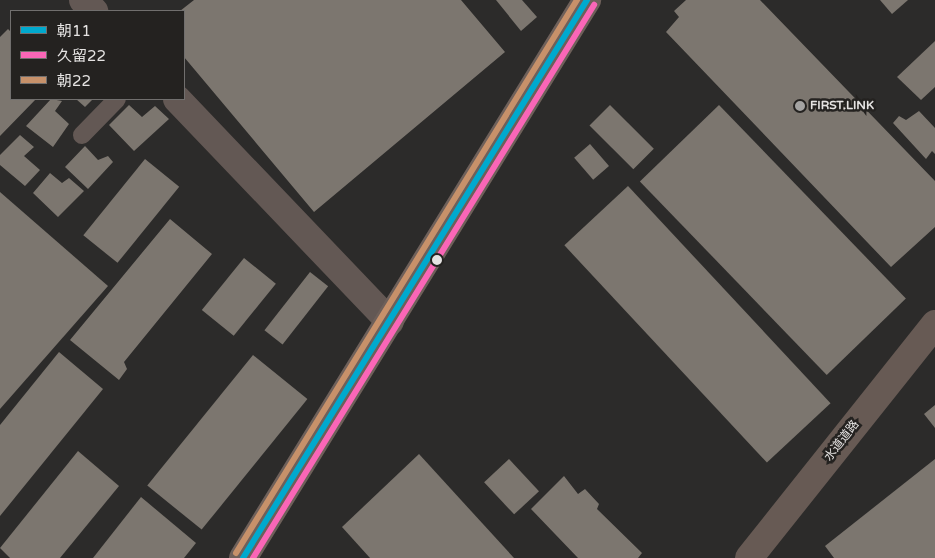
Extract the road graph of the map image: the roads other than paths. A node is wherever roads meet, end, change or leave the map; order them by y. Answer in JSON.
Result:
{"nodes":[{"id":1,"x":83,"y":0,"type":"edge"},
{"id":2,"x":587,"y":0,"type":"edge"},
{"id":3,"x":93,"y":10,"type":"edge"},
{"id":4,"x":116,"y":100,"type":"edge"},
{"id":5,"x":178,"y":100,"type":"edge"},
{"id":6,"x":82,"y":135,"type":"dead end"},
{"id":7,"x":390,"y":322,"type":"junction"},
{"id":8,"x":935,"y":324,"type":"edge"},
{"id":9,"x":243,"y":558,"type":"edge"},
{"id":10,"x":749,"y":558,"type":"edge"}],
"edges":[{"from":1,"to":3,"type":"street"},
{"from":2,"to":7,"type":"main road"},
{"from":4,"to":6,"type":"lane"},
{"from":5,"to":7,"type":"street"},
{"from":7,"to":9,"type":"main road"},
{"from":8,"to":10,"type":"street","name":"水道道路"}]}
